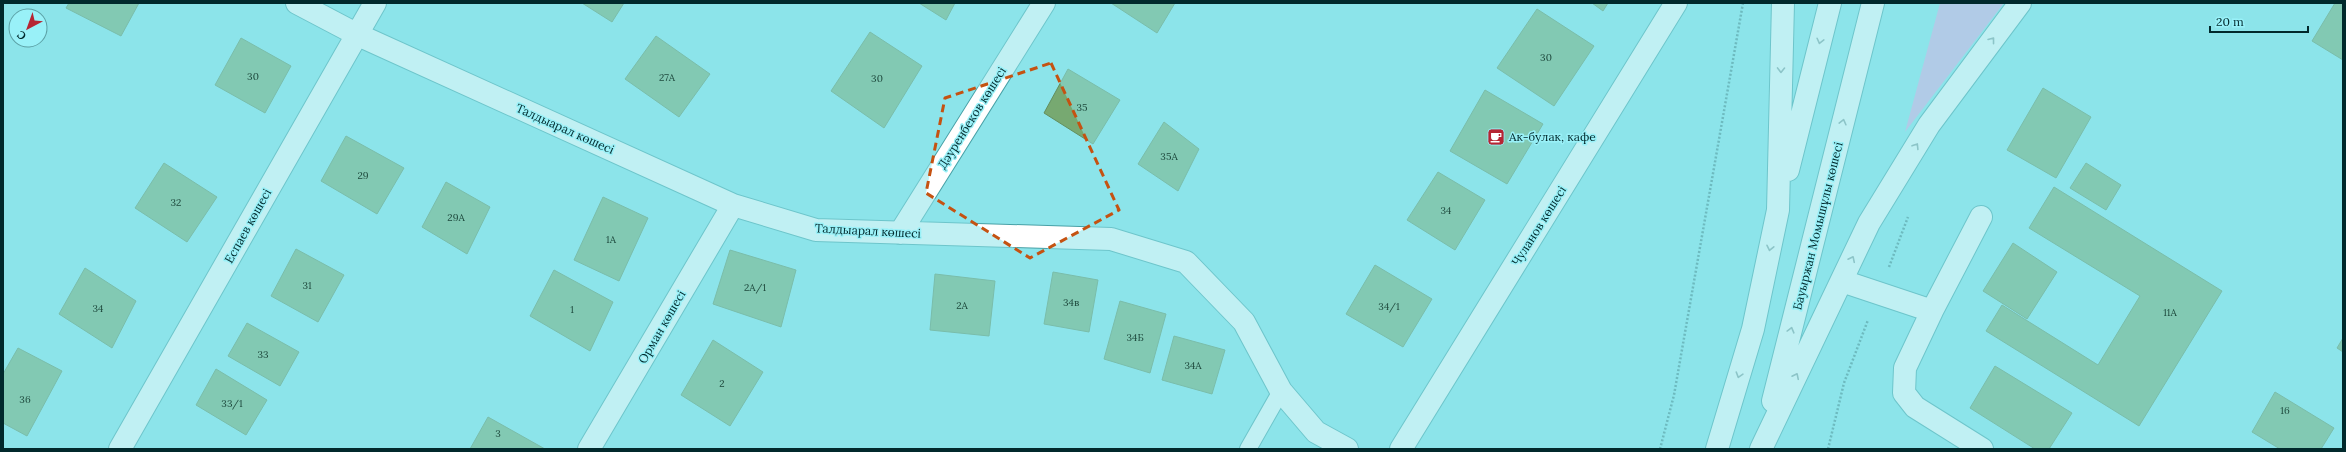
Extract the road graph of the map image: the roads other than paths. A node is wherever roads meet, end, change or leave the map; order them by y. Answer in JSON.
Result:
{"nodes":[{"id":1,"x":297,"y":3,"type":"edge"},
{"id":2,"x":375,"y":3,"type":"edge"},
{"id":3,"x":1044,"y":3,"type":"edge"},
{"id":4,"x":1676,"y":3,"type":"edge"},
{"id":5,"x":1783,"y":3,"type":"edge"},
{"id":6,"x":1830,"y":3,"type":"edge"},
{"id":7,"x":1873,"y":3,"type":"edge"},
{"id":8,"x":2020,"y":3,"type":"edge"},
{"id":9,"x":356,"y":34,"type":"junction"},
{"id":10,"x":733,"y":205,"type":"junction"},
{"id":11,"x":1778,"y":210,"type":"junction"},
{"id":12,"x":1981,"y":217,"type":"dead end"},
{"id":13,"x":900,"y":233,"type":"junction"},
{"id":14,"x":1842,"y":281,"type":"junction"},
{"id":15,"x":1932,"y":311,"type":"junction"},
{"id":16,"x":1281,"y":391,"type":"junction"},
{"id":17,"x":1715,"y":444,"type":"edge"},
{"id":18,"x":120,"y":449,"type":"edge"},
{"id":19,"x":589,"y":449,"type":"edge"},
{"id":20,"x":1248,"y":449,"type":"edge"},
{"id":21,"x":1347,"y":449,"type":"edge"},
{"id":22,"x":1401,"y":449,"type":"edge"},
{"id":23,"x":1761,"y":449,"type":"edge"},
{"id":24,"x":1982,"y":449,"type":"edge"}],
"edges":[{"from":1,"to":9,"type":"street","name":"Талдыарал көшесі"},
{"from":2,"to":9,"type":"street","name":"Еспаев көшесі"},
{"from":3,"to":13,"type":"street","name":"Дәуренбеков көшесі"},
{"from":4,"to":22,"type":"street","name":"Чуланов көшесі"},
{"from":5,"to":11,"type":"street","one_way":true},
{"from":6,"to":11,"type":"street","one_way":true},
{"from":23,"to":7,"type":"street","name":"Бауыржан Момышұлы көшесі","one_way":true},
{"from":14,"to":8,"type":"street","one_way":true},
{"from":9,"to":10,"type":"street","name":"Талдыарал көшесі"},
{"from":9,"to":18,"type":"street","name":"Еспаев көшесі"},
{"from":10,"to":13,"type":"street","name":"Талдыарал көшесі"},
{"from":10,"to":19,"type":"street","name":"Орман көшесі"},
{"from":11,"to":17,"type":"street","one_way":true},
{"from":12,"to":15,"type":"street"},
{"from":13,"to":16,"type":"street","name":"Талдыарал көшесі"},
{"from":14,"to":15,"type":"street"},
{"from":23,"to":14,"type":"street","one_way":true},
{"from":15,"to":24,"type":"street"},
{"from":16,"to":20,"type":"lane"},
{"from":16,"to":21,"type":"street","name":"Талдыарал көшесі"}]}
